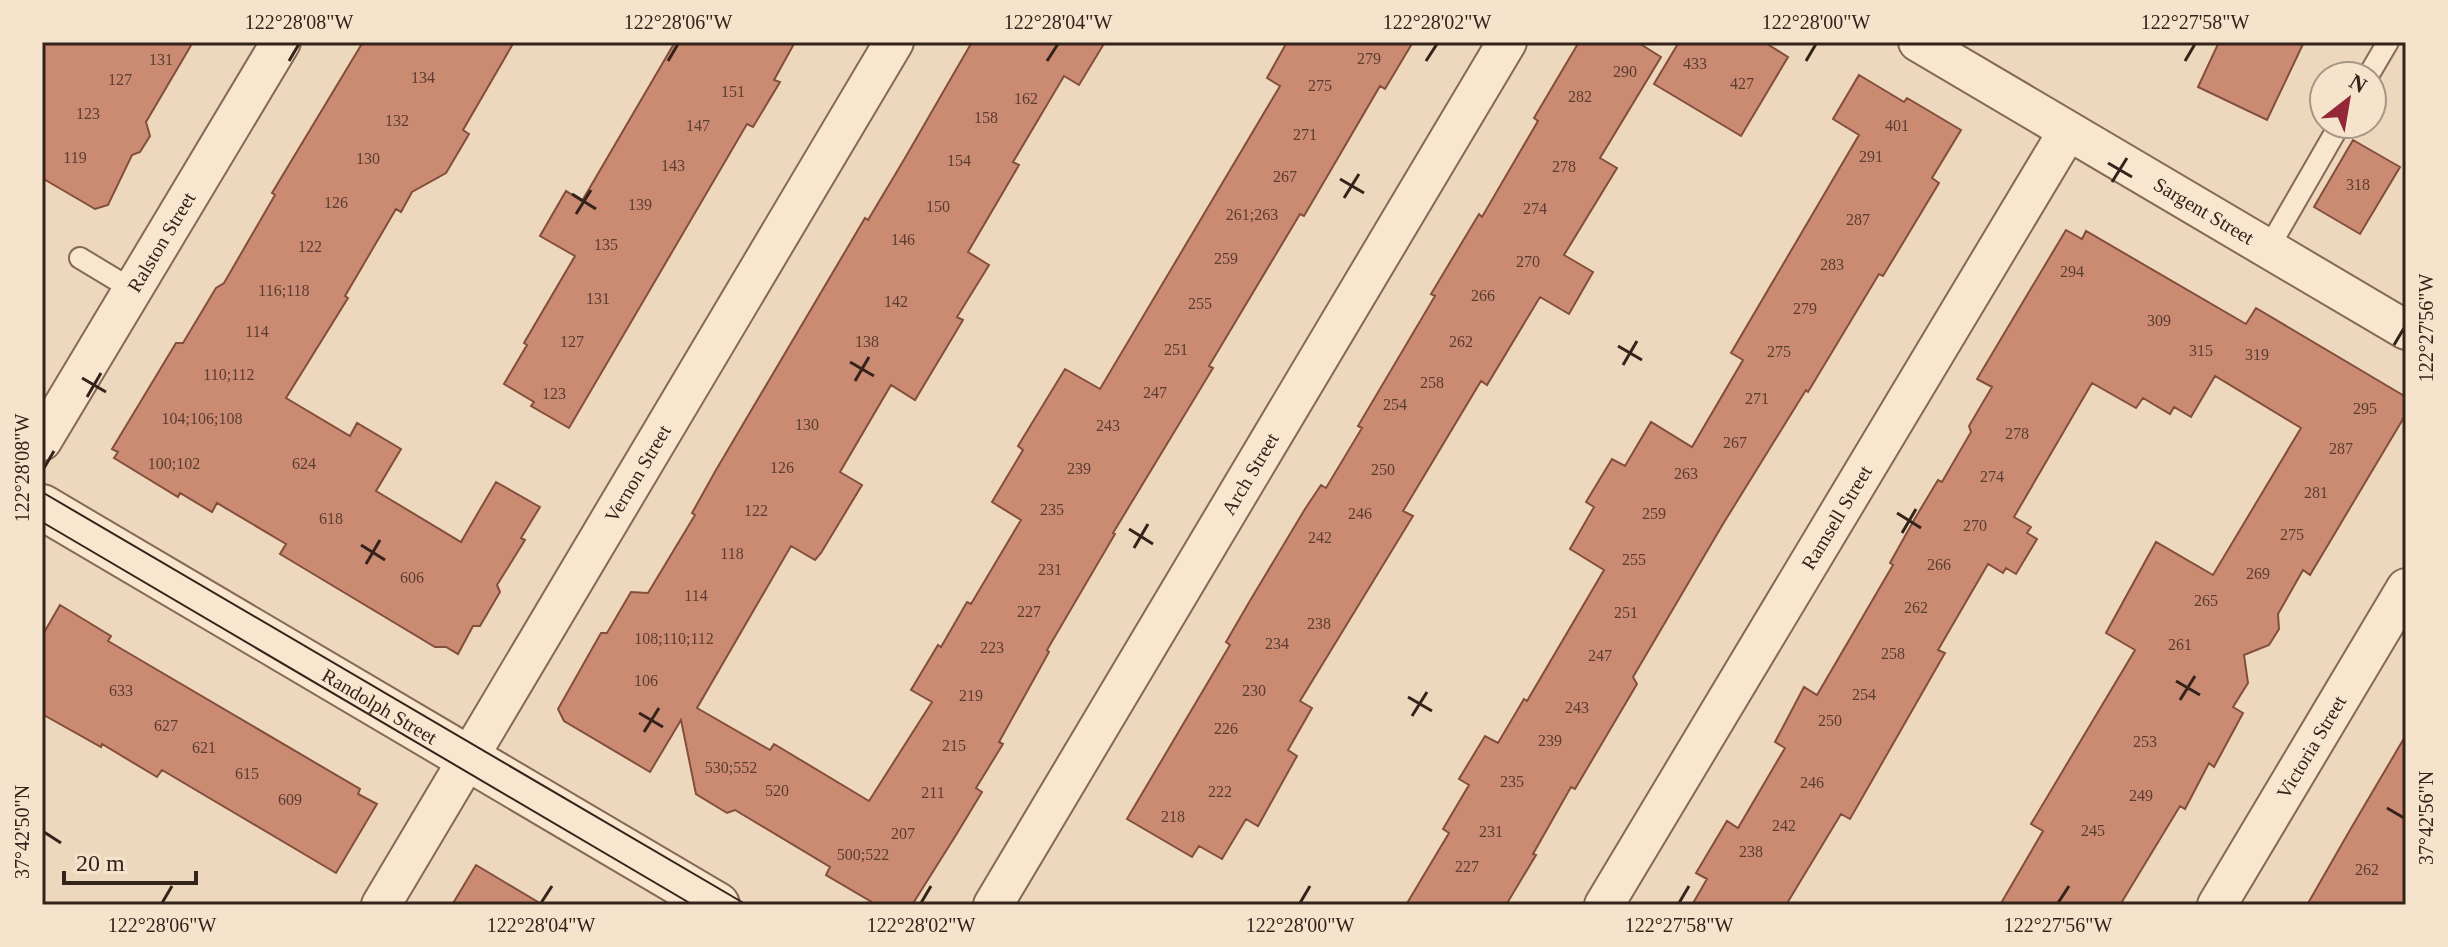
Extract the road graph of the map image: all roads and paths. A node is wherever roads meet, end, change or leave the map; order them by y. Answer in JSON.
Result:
{"nodes":[{"id":1,"x":281,"y":42,"type":"edge"},
{"id":2,"x":894,"y":42,"type":"edge"},
{"id":3,"x":1507,"y":42,"type":"edge"},
{"id":4,"x":1918,"y":42,"type":"edge"},
{"id":5,"x":2388,"y":42,"type":"edge"},
{"id":6,"x":2377,"y":60,"type":"edge"},
{"id":7,"x":2068,"y":131,"type":"junction"},
{"id":8,"x":2331,"y":140,"type":"edge"},
{"id":9,"x":2268,"y":249,"type":"junction"},
{"id":10,"x":80,"y":258,"type":"dead end"},
{"id":11,"x":133,"y":290,"type":"junction"},
{"id":12,"x":2406,"y":330,"type":"edge"},
{"id":13,"x":42,"y":441,"type":"edge"},
{"id":14,"x":42,"y":507,"type":"edge"},
{"id":15,"x":2406,"y":588,"type":"edge"},
{"id":16,"x":468,"y":758,"type":"junction"},
{"id":17,"x":381,"y":905,"type":"edge"},
{"id":18,"x":717,"y":905,"type":"edge"},
{"id":19,"x":993,"y":905,"type":"edge"},
{"id":20,"x":1604,"y":905,"type":"edge"},
{"id":21,"x":2217,"y":905,"type":"edge"}],
"edges":[{"from":1,"to":11,"type":"street","name":"Ralston Street"},
{"from":2,"to":16,"type":"street","name":"Vernon Street"},
{"from":3,"to":19,"type":"street","name":"Arch Street"},
{"from":4,"to":7,"type":"street","name":"Sargent Street"},
{"from":5,"to":6,"type":"lane"},
{"from":7,"to":9,"type":"street","name":"Sargent Street"},
{"from":7,"to":20,"type":"street","name":"Ramsell Street"},
{"from":8,"to":9,"type":"lane"},
{"from":9,"to":12,"type":"street","name":"Sargent Street"},
{"from":10,"to":11,"type":"lane"},
{"from":11,"to":13,"type":"street","name":"Ralston Street"},
{"from":14,"to":16,"type":"street","name":"Randolph Street"},
{"from":15,"to":21,"type":"street","name":"Victoria Street"},
{"from":16,"to":17,"type":"street","name":"Vernon Street"},
{"from":16,"to":18,"type":"street","name":"Randolph Street"}]}
